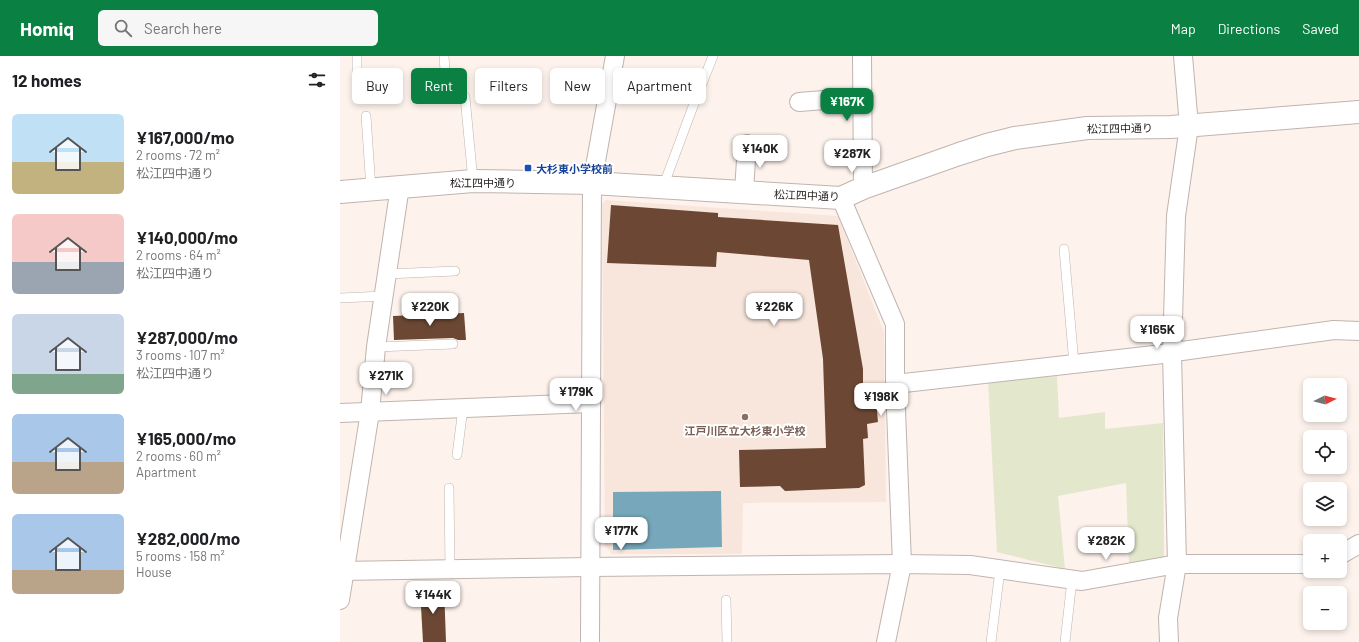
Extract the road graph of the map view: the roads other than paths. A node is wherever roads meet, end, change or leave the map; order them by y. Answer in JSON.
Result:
{"nodes":[{"id":1,"x":357,"y":56,"type":"edge"},
{"id":2,"x":444,"y":56,"type":"edge"},
{"id":3,"x":614,"y":56,"type":"edge"},
{"id":4,"x":713,"y":56,"type":"edge"},
{"id":5,"x":862,"y":56,"type":"edge"},
{"id":6,"x":1183,"y":56,"type":"edge"},
{"id":7,"x":357,"y":68,"type":"edge"},
{"id":8,"x":445,"y":68,"type":"edge"},
{"id":9,"x":862,"y":97,"type":"junction"},
{"id":10,"x":799,"y":102,"type":"dead end"},
{"id":11,"x":466,"y":104,"type":"edge"},
{"id":12,"x":1359,"y":112,"type":"edge"},
{"id":13,"x":366,"y":116,"type":"dead end"},
{"id":14,"x":1189,"y":126,"type":"junction"},
{"id":15,"x":747,"y":144,"type":"dead end"},
{"id":16,"x":473,"y":181,"type":"junction"},
{"id":17,"x":592,"y":183,"type":"junction"},
{"id":18,"x":400,"y":186,"type":"junction"},
{"id":19,"x":663,"y":188,"type":"junction"},
{"id":20,"x":863,"y":188,"type":"junction"},
{"id":21,"x":371,"y":189,"type":"junction"},
{"id":22,"x":340,"y":192,"type":"edge"},
{"id":23,"x":744,"y":192,"type":"junction"},
{"id":24,"x":841,"y":198,"type":"junction"},
{"id":25,"x":1064,"y":249,"type":"dead end"},
{"id":26,"x":455,"y":271,"type":"dead end"},
{"id":27,"x":387,"y":274,"type":"junction"},
{"id":28,"x":384,"y":296,"type":"junction"},
{"id":29,"x":340,"y":298,"type":"edge"},
{"id":30,"x":1359,"y":331,"type":"edge"},
{"id":31,"x":453,"y":344,"type":"dead end"},
{"id":32,"x":376,"y":347,"type":"junction"},
{"id":33,"x":1172,"y":353,"type":"junction"},
{"id":34,"x":1074,"y":364,"type":"junction"},
{"id":35,"x":895,"y":384,"type":"junction"},
{"id":36,"x":591,"y":403,"type":"junction"},
{"id":37,"x":463,"y":408,"type":"junction"},
{"id":38,"x":370,"y":412,"type":"junction"},
{"id":39,"x":340,"y":413,"type":"edge"},
{"id":40,"x":457,"y":455,"type":"dead end"},
{"id":41,"x":448,"y":488,"type":"dead end"},
{"id":42,"x":1359,"y":544,"type":"edge"},
{"id":43,"x":1347,"y":551,"type":"edge"},
{"id":44,"x":902,"y":564,"type":"junction"},
{"id":45,"x":1177,"y":564,"type":"junction"},
{"id":46,"x":1303,"y":564,"type":"edge"},
{"id":47,"x":590,"y":567,"type":"junction"},
{"id":48,"x":450,"y":569,"type":"junction"},
{"id":49,"x":1000,"y":570,"type":"junction"},
{"id":50,"x":342,"y":571,"type":"edge"},
{"id":51,"x":1072,"y":580,"type":"junction"},
{"id":52,"x":340,"y":600,"type":"edge"},
{"id":53,"x":726,"y":600,"type":"dead end"},
{"id":54,"x":590,"y":642,"type":"edge"},
{"id":55,"x":727,"y":642,"type":"edge"},
{"id":56,"x":886,"y":642,"type":"edge"},
{"id":57,"x":991,"y":642,"type":"edge"},
{"id":58,"x":1065,"y":642,"type":"edge"},
{"id":59,"x":1169,"y":642,"type":"edge"}],
"edges":[{"from":1,"to":7,"type":"lane"},
{"from":2,"to":8,"type":"lane"},
{"from":3,"to":17,"type":"street"},
{"from":4,"to":19,"type":"lane"},
{"from":5,"to":9,"type":"street"},
{"from":6,"to":14,"type":"street"},
{"from":9,"to":10,"type":"street"},
{"from":9,"to":20,"type":"street"},
{"from":11,"to":16,"type":"lane"},
{"from":12,"to":14,"type":"street","name":"松江四中通り"},
{"from":13,"to":21,"type":"lane"},
{"from":14,"to":20,"type":"street","name":"松江四中通り"},
{"from":14,"to":33,"type":"street"},
{"from":15,"to":23,"type":"street"},
{"from":16,"to":17,"type":"street","name":"松江四中通り"},
{"from":16,"to":18,"type":"street","name":"松江四中通り"},
{"from":17,"to":19,"type":"street","name":"松江四中通り"},
{"from":17,"to":36,"type":"street"},
{"from":18,"to":21,"type":"street","name":"松江四中通り"},
{"from":18,"to":27,"type":"street"},
{"from":19,"to":23,"type":"street","name":"松江四中通り"},
{"from":20,"to":24,"type":"street","name":"松江四中通り"},
{"from":21,"to":22,"type":"street","name":"松江四中通り"},
{"from":23,"to":24,"type":"street","name":"松江四中通り"},
{"from":24,"to":35,"type":"street"},
{"from":25,"to":34,"type":"lane"},
{"from":26,"to":27,"type":"lane"},
{"from":27,"to":28,"type":"street"},
{"from":28,"to":29,"type":"lane"},
{"from":28,"to":32,"type":"street"},
{"from":30,"to":33,"type":"street"},
{"from":31,"to":32,"type":"lane"},
{"from":32,"to":38,"type":"street"},
{"from":33,"to":34,"type":"street"},
{"from":33,"to":45,"type":"street"},
{"from":34,"to":35,"type":"street"},
{"from":35,"to":44,"type":"street"},
{"from":36,"to":37,"type":"street"},
{"from":36,"to":47,"type":"street"},
{"from":37,"to":38,"type":"street"},
{"from":37,"to":40,"type":"lane"},
{"from":38,"to":39,"type":"street"},
{"from":38,"to":50,"type":"street"},
{"from":41,"to":48,"type":"lane"},
{"from":42,"to":43,"type":"street"},
{"from":44,"to":47,"type":"street"},
{"from":44,"to":49,"type":"street"},
{"from":44,"to":56,"type":"street"},
{"from":45,"to":46,"type":"street"},
{"from":45,"to":51,"type":"street"},
{"from":45,"to":59,"type":"street"},
{"from":47,"to":48,"type":"street"},
{"from":47,"to":54,"type":"street"},
{"from":48,"to":50,"type":"street"},
{"from":49,"to":51,"type":"street"},
{"from":49,"to":57,"type":"lane"},
{"from":50,"to":52,"type":"street"},
{"from":51,"to":58,"type":"lane"},
{"from":53,"to":55,"type":"lane"}]}
